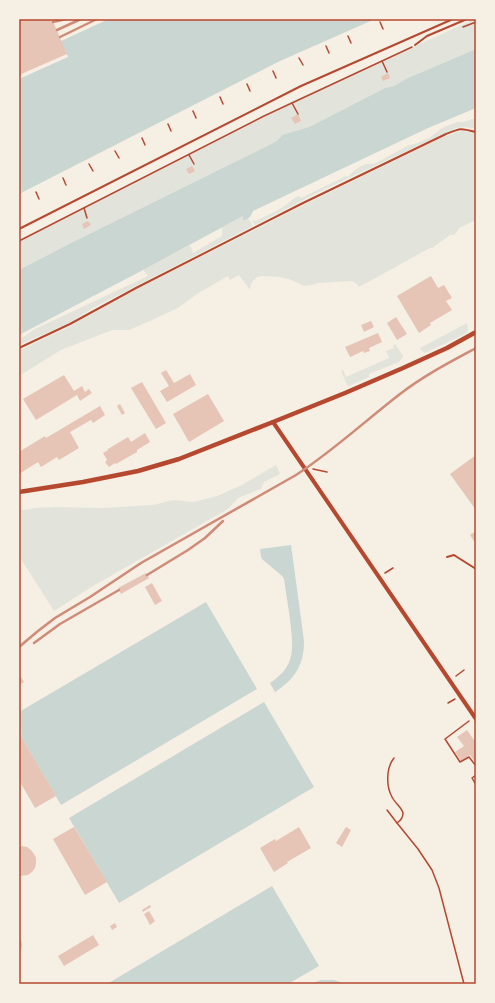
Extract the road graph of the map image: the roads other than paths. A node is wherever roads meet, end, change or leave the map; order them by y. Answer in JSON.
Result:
{"nodes":[{"id":1,"x":453,"y":19,"type":"edge"},
{"id":2,"x":467,"y":19,"type":"edge"},
{"id":3,"x":415,"y":45,"type":"road end"},
{"id":4,"x":476,"y":132,"type":"edge"},
{"id":5,"x":19,"y":229,"type":"edge"},
{"id":6,"x":476,"y":332,"type":"edge"},
{"id":7,"x":19,"y":348,"type":"edge"},
{"id":8,"x":273,"y":422,"type":"junction"},
{"id":9,"x":19,"y":492,"type":"edge"},
{"id":10,"x":446,"y":557,"type":"dead end"},
{"id":11,"x":476,"y":569,"type":"edge"},
{"id":12,"x":476,"y":719,"type":"edge"}],
"edges":[{"from":1,"to":5,"type":"lane"},
{"from":2,"to":3,"type":"lane"},
{"from":4,"to":7,"type":"lane"},
{"from":6,"to":8,"type":"street"},
{"from":8,"to":9,"type":"street"},
{"from":8,"to":12,"type":"street"},
{"from":10,"to":11,"type":"lane"}]}
